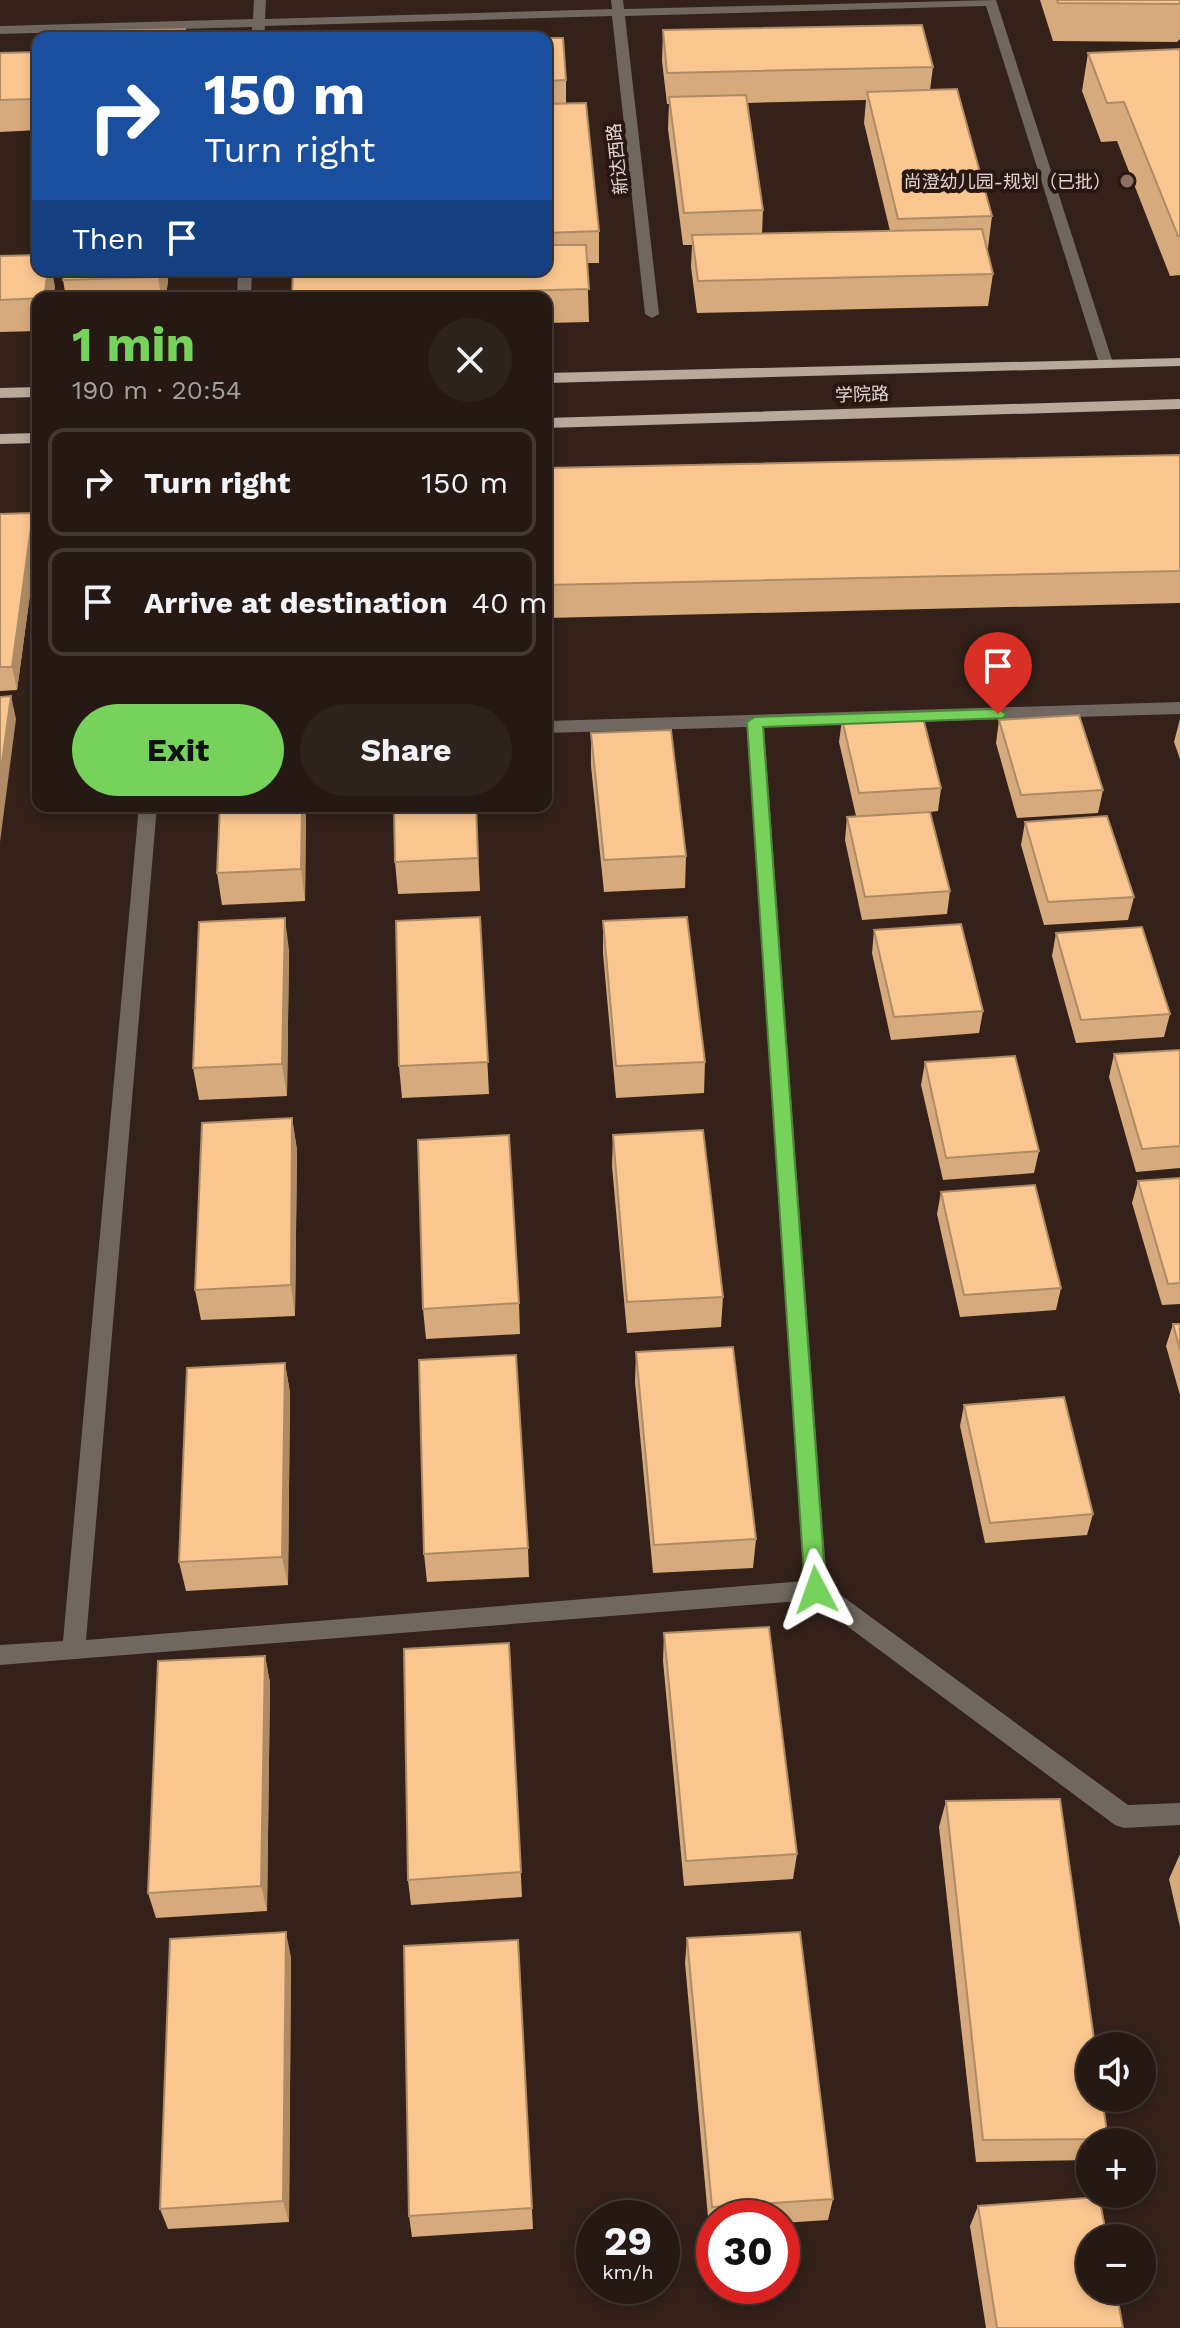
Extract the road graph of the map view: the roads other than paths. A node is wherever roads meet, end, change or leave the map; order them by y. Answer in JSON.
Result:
{"nodes":[{"id":1,"x":260,"y":0,"type":"edge"},
{"id":2,"x":990,"y":1,"type":"edge"},
{"id":3,"x":618,"y":6,"type":"edge"},
{"id":4,"x":259,"y":23,"type":"junction"},
{"id":5,"x":0,"y":30,"type":"edge"},
{"id":6,"x":258,"y":32,"type":"edge"},
{"id":7,"x":652,"y":314,"type":"dead end"},
{"id":8,"x":1180,"y":362,"type":"edge"},
{"id":9,"x":1106,"y":363,"type":"junction"},
{"id":10,"x":552,"y":378,"type":"edge"},
{"id":11,"x":32,"y":392,"type":"edge"},
{"id":12,"x":0,"y":393,"type":"edge"},
{"id":13,"x":1180,"y":404,"type":"edge"},
{"id":14,"x":552,"y":423,"type":"edge"},
{"id":15,"x":32,"y":438,"type":"edge"},
{"id":16,"x":0,"y":439,"type":"edge"},
{"id":17,"x":1180,"y":708,"type":"edge"},
{"id":18,"x":755,"y":722,"type":"junction"},
{"id":19,"x":552,"y":727,"type":"edge"},
{"id":20,"x":147,"y":812,"type":"edge"},
{"id":21,"x":816,"y":1590,"type":"junction"},
{"id":22,"x":74,"y":1651,"type":"junction"},
{"id":23,"x":0,"y":1655,"type":"edge"},
{"id":24,"x":1180,"y":1814,"type":"edge"}],
"edges":[{"from":1,"to":4,"type":"street"},
{"from":2,"to":3,"type":"street"},
{"from":2,"to":9,"type":"street"},
{"from":3,"to":4,"type":"street"},
{"from":3,"to":7,"type":"street","name":"新达西路"},
{"from":4,"to":5,"type":"street"},
{"from":4,"to":6,"type":"street"},
{"from":8,"to":9,"type":"main road","name":"学院路"},
{"from":9,"to":10,"type":"main road","name":"学院路"},
{"from":11,"to":12,"type":"main road"},
{"from":13,"to":14,"type":"main road","name":"学院路"},
{"from":15,"to":16,"type":"main road"},
{"from":17,"to":18,"type":"street"},
{"from":18,"to":19,"type":"street"},
{"from":18,"to":21,"type":"street"},
{"from":20,"to":22,"type":"street"},
{"from":21,"to":22,"type":"street"},
{"from":21,"to":24,"type":"street"},
{"from":22,"to":23,"type":"street"}]}
